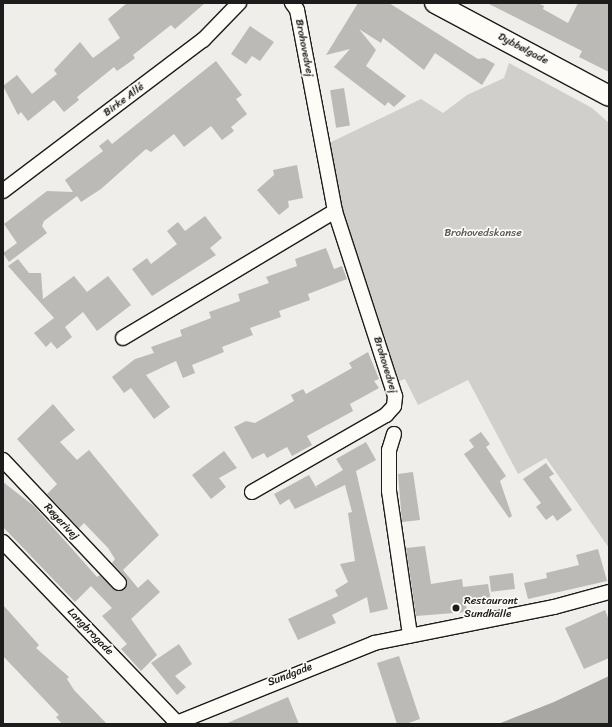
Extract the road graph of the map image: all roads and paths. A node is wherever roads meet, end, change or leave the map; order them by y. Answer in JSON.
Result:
{"nodes":[{"id":1,"x":239,"y":3,"type":"edge"},
{"id":2,"x":292,"y":3,"type":"edge"},
{"id":3,"x":435,"y":3,"type":"edge"},
{"id":4,"x":609,"y":96,"type":"edge"},
{"id":5,"x":3,"y":191,"type":"edge"},
{"id":6,"x":335,"y":211,"type":"junction"},
{"id":7,"x":123,"y":338,"type":"dead end"},
{"id":8,"x":394,"y":434,"type":"dead end"},
{"id":9,"x":3,"y":460,"type":"edge"},
{"id":10,"x":252,"y":492,"type":"dead end"},
{"id":11,"x":3,"y":542,"type":"edge"},
{"id":12,"x":119,"y":583,"type":"dead end"},
{"id":13,"x":609,"y":592,"type":"edge"},
{"id":14,"x":410,"y":635,"type":"junction"},
{"id":15,"x":175,"y":723,"type":"edge"}],
"edges":[{"from":1,"to":5,"type":"street","name":"Birke Allé"},
{"from":2,"to":6,"type":"street","name":"Brohovedvej"},
{"from":3,"to":4,"type":"street","name":"Dybbølgade"},
{"from":6,"to":7,"type":"street"},
{"from":6,"to":10,"type":"street","name":"Brohovedvej"},
{"from":8,"to":14,"type":"street"},
{"from":9,"to":12,"type":"street","name":"Røgerivej"},
{"from":11,"to":15,"type":"street","name":"Langbrogade"},
{"from":13,"to":14,"type":"street","name":"Sundgade"},
{"from":14,"to":15,"type":"street","name":"Sundgade"}]}
